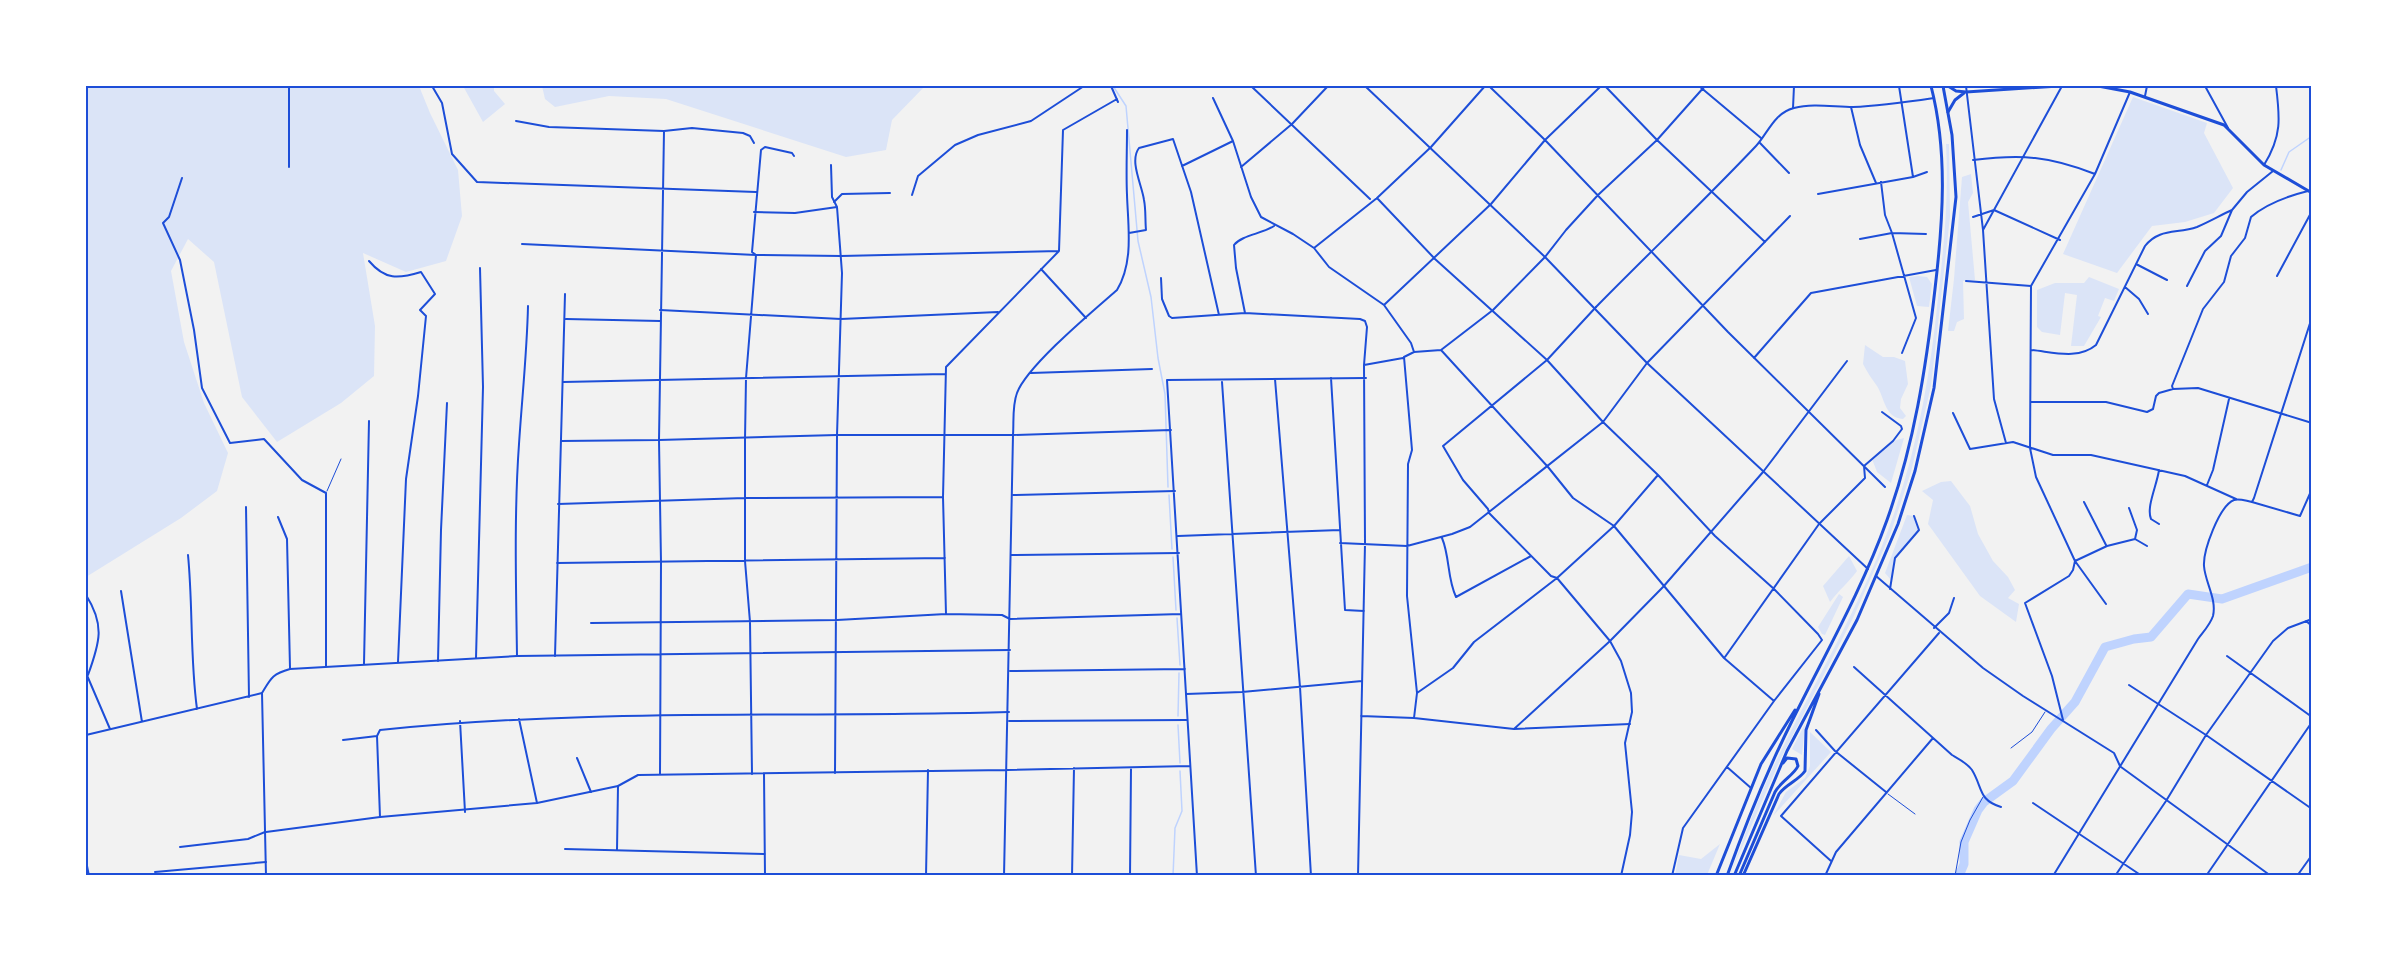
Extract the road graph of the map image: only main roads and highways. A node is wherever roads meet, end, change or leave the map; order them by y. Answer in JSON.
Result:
{"nodes":[{"id":1,"x":1931,"y":86,"type":"edge"},
{"id":2,"x":1942,"y":86,"type":"edge"},
{"id":3,"x":1947,"y":86,"type":"edge"},
{"id":4,"x":2061,"y":86,"type":"edge"},
{"id":5,"x":2067,"y":86,"type":"edge"},
{"id":6,"x":1966,"y":92,"type":"junction"},
{"id":7,"x":1948,"y":112,"type":"junction"},
{"id":8,"x":2310,"y":192,"type":"edge"},
{"id":9,"x":1827,"y":676,"type":"junction"},
{"id":10,"x":1802,"y":701,"type":"junction"},
{"id":11,"x":1777,"y":772,"type":"junction"},
{"id":12,"x":1716,"y":876,"type":"edge"},
{"id":13,"x":1727,"y":876,"type":"edge"},
{"id":14,"x":1734,"y":876,"type":"edge"},
{"id":15,"x":1741,"y":876,"type":"edge"}],
"edges":[{"from":1,"to":10,"type":"main road"},
{"from":2,"to":7,"type":"main road"},
{"from":3,"to":6,"type":"main road"},
{"from":4,"to":6,"type":"main road"},
{"from":5,"to":8,"type":"main road"},
{"from":6,"to":7,"type":"main road"},
{"from":7,"to":9,"type":"main road"},
{"from":9,"to":11,"type":"main road"},
{"from":9,"to":15,"type":"main road"},
{"from":10,"to":12,"type":"main road"},
{"from":10,"to":13,"type":"main road"},
{"from":11,"to":14,"type":"main road"},
{"from":11,"to":15,"type":"main road"}]}
